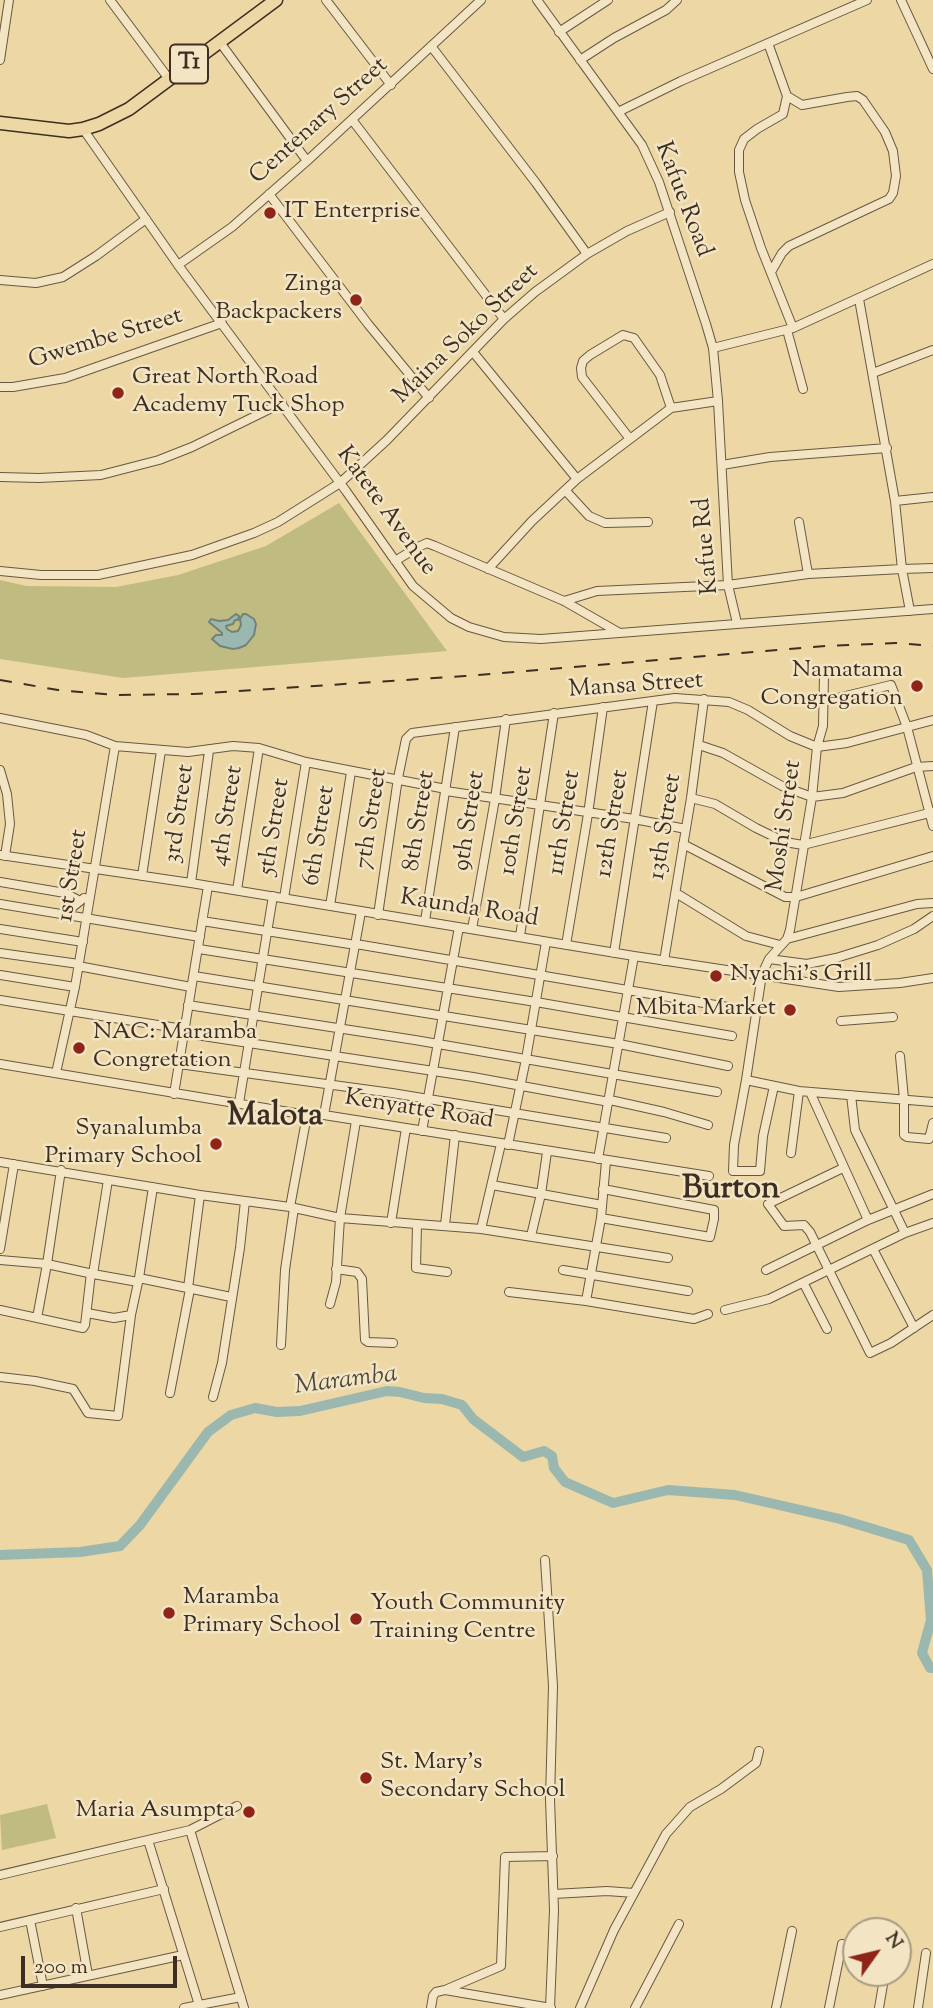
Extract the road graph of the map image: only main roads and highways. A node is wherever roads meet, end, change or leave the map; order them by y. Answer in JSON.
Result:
{"nodes":[{"id":1,"x":267,"y":3,"type":"edge"},
{"id":2,"x":0,"y":123,"type":"edge"}],
"edges":[{"from":1,"to":2,"type":"highway","number":"T1"}]}
